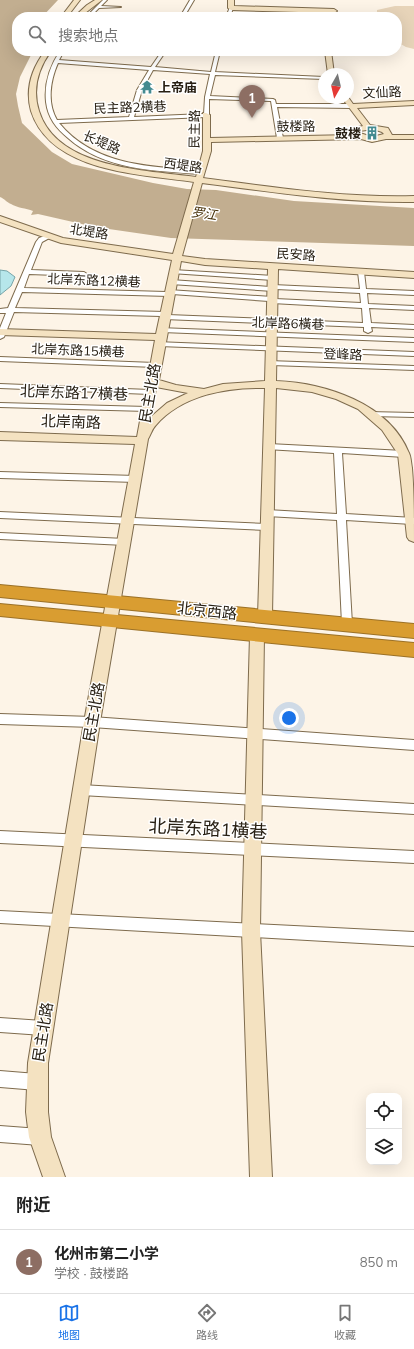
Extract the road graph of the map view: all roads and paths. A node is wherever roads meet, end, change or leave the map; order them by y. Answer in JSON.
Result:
{"nodes":[{"id":1,"x":77,"y":0,"type":"edge"},
{"id":2,"x":99,"y":0,"type":"edge"},
{"id":3,"x":106,"y":0,"type":"edge"},
{"id":4,"x":191,"y":0,"type":"edge"},
{"id":5,"x":231,"y":0,"type":"edge"},
{"id":6,"x":336,"y":3,"type":"dead end"},
{"id":7,"x":98,"y":7,"type":"junction"},
{"id":8,"x":119,"y":7,"type":"dead end"},
{"id":9,"x":231,"y":8,"type":"junction"},
{"id":10,"x":68,"y":12,"type":"edge"},
{"id":11,"x":82,"y":12,"type":"edge"},
{"id":12,"x":93,"y":12,"type":"edge"},
{"id":13,"x":185,"y":12,"type":"edge"},
{"id":14,"x":230,"y":12,"type":"edge"},
{"id":15,"x":300,"y":12,"type":"edge"},
{"id":16,"x":334,"y":12,"type":"edge"},
{"id":17,"x":45,"y":56,"type":"edge"},
{"id":18,"x":59,"y":56,"type":"edge"},
{"id":19,"x":160,"y":56,"type":"edge"},
{"id":20,"x":217,"y":56,"type":"edge"},
{"id":21,"x":329,"y":56,"type":"edge"},
{"id":22,"x":55,"y":62,"type":"junction"},
{"id":23,"x":151,"y":68,"type":"junction"},
{"id":24,"x":330,"y":68,"type":"edge"},
{"id":25,"x":212,"y":73,"type":"junction"},
{"id":26,"x":318,"y":78,"type":"edge"},
{"id":27,"x":207,"y":97,"type":"junction"},
{"id":28,"x":414,"y":103,"type":"edge"},
{"id":29,"x":274,"y":105,"type":"junction"},
{"id":30,"x":352,"y":106,"type":"junction"},
{"id":31,"x":206,"y":115,"type":"junction"},
{"id":32,"x":131,"y":118,"type":"junction"},
{"id":33,"x":56,"y":122,"type":"junction"},
{"id":34,"x":368,"y":127,"type":"junction"},
{"id":35,"x":362,"y":137,"type":"junction"},
{"id":36,"x":385,"y":137,"type":"junction"},
{"id":37,"x":414,"y":137,"type":"edge"},
{"id":38,"x":280,"y":138,"type":"junction"},
{"id":39,"x":208,"y":140,"type":"junction"},
{"id":40,"x":200,"y":179,"type":"junction"},
{"id":41,"x":414,"y":199,"type":"edge"},
{"id":42,"x":0,"y":219,"type":"edge"},
{"id":43,"x":41,"y":236,"type":"junction"},
{"id":44,"x":178,"y":253,"type":"junction"},
{"id":45,"x":273,"y":266,"type":"junction"},
{"id":46,"x":26,"y":272,"type":"junction"},
{"id":47,"x":361,"y":272,"type":"junction"},
{"id":48,"x":84,"y":274,"type":"dead end"},
{"id":49,"x":414,"y":275,"type":"edge"},
{"id":50,"x":170,"y":285,"type":"junction"},
{"id":51,"x":19,"y":290,"type":"junction"},
{"id":52,"x":273,"y":291,"type":"junction"},
{"id":53,"x":363,"y":291,"type":"junction"},
{"id":54,"x":414,"y":293,"type":"edge"},
{"id":55,"x":365,"y":306,"type":"junction"},
{"id":56,"x":414,"y":308,"type":"edge"},
{"id":57,"x":11,"y":310,"type":"junction"},
{"id":58,"x":0,"y":311,"type":"edge"},
{"id":59,"x":272,"y":321,"type":"junction"},
{"id":60,"x":368,"y":325,"type":"junction"},
{"id":61,"x":414,"y":327,"type":"edge"},
{"id":62,"x":162,"y":329,"type":"junction"},
{"id":63,"x":1,"y":333,"type":"edge"},
{"id":64,"x":272,"y":334,"type":"junction"},
{"id":65,"x":369,"y":338,"type":"junction"},
{"id":66,"x":414,"y":340,"type":"edge"},
{"id":67,"x":271,"y":348,"type":"junction"},
{"id":68,"x":371,"y":352,"type":"junction"},
{"id":69,"x":414,"y":354,"type":"edge"},
{"id":70,"x":0,"y":358,"type":"edge"},
{"id":71,"x":271,"y":363,"type":"junction"},
{"id":72,"x":414,"y":368,"type":"edge"},
{"id":73,"x":154,"y":369,"type":"junction"},
{"id":74,"x":270,"y":384,"type":"junction"},
{"id":75,"x":0,"y":386,"type":"edge"},
{"id":76,"x":205,"y":391,"type":"junction"},
{"id":77,"x":150,"y":392,"type":"junction"},
{"id":78,"x":0,"y":404,"type":"edge"},
{"id":79,"x":147,"y":409,"type":"junction"},
{"id":80,"x":371,"y":414,"type":"junction"},
{"id":81,"x":414,"y":415,"type":"edge"},
{"id":82,"x":0,"y":436,"type":"edge"},
{"id":83,"x":141,"y":441,"type":"junction"},
{"id":84,"x":269,"y":447,"type":"junction"},
{"id":85,"x":338,"y":450,"type":"junction"},
{"id":86,"x":408,"y":460,"type":"edge"},
{"id":87,"x":0,"y":475,"type":"edge"},
{"id":88,"x":136,"y":479,"type":"junction"},
{"id":89,"x":412,"y":498,"type":"edge"},
{"id":90,"x":267,"y":513,"type":"junction"},
{"id":91,"x":0,"y":515,"type":"edge"},
{"id":92,"x":342,"y":517,"type":"junction"},
{"id":93,"x":129,"y":520,"type":"junction"},
{"id":94,"x":267,"y":527,"type":"junction"},
{"id":95,"x":413,"y":530,"type":"edge"},
{"id":96,"x":0,"y":536,"type":"edge"},
{"id":97,"x":125,"y":542,"type":"junction"},
{"id":98,"x":0,"y":591,"type":"edge"},
{"id":99,"x":113,"y":602,"type":"junction"},
{"id":100,"x":0,"y":610,"type":"edge"},
{"id":101,"x":265,"y":616,"type":"junction"},
{"id":102,"x":111,"y":620,"type":"junction"},
{"id":103,"x":347,"y":624,"type":"junction"},
{"id":104,"x":414,"y":631,"type":"edge"},
{"id":105,"x":258,"y":635,"type":"junction"},
{"id":106,"x":414,"y":650,"type":"edge"},
{"id":107,"x":0,"y":719,"type":"edge"},
{"id":108,"x":92,"y":722,"type":"junction"},
{"id":109,"x":256,"y":733,"type":"junction"},
{"id":110,"x":414,"y":744,"type":"edge"},
{"id":111,"x":81,"y":790,"type":"junction"},
{"id":112,"x":254,"y":801,"type":"junction"},
{"id":113,"x":414,"y":809,"type":"edge"},
{"id":114,"x":0,"y":837,"type":"edge"},
{"id":115,"x":73,"y":841,"type":"junction"},
{"id":116,"x":253,"y":850,"type":"junction"},
{"id":117,"x":414,"y":857,"type":"edge"},
{"id":118,"x":0,"y":917,"type":"edge"},
{"id":119,"x":61,"y":921,"type":"junction"},
{"id":120,"x":251,"y":931,"type":"junction"},
{"id":121,"x":414,"y":939,"type":"edge"},
{"id":122,"x":0,"y":1025,"type":"edge"},
{"id":123,"x":43,"y":1028,"type":"junction"},
{"id":124,"x":0,"y":1079,"type":"edge"},
{"id":125,"x":37,"y":1082,"type":"junction"},
{"id":126,"x":0,"y":1134,"type":"edge"},
{"id":127,"x":40,"y":1137,"type":"junction"},
{"id":128,"x":54,"y":1177,"type":"edge"},
{"id":129,"x":261,"y":1177,"type":"edge"}],
"edges":[{"from":1,"to":10,"type":"street"},
{"from":2,"to":11,"type":"street"},
{"from":3,"to":7,"type":"street"},
{"from":4,"to":13,"type":"street"},
{"from":5,"to":9,"type":"street"},
{"from":6,"to":16,"type":"street"},
{"from":7,"to":8,"type":"street"},
{"from":7,"to":12,"type":"street"},
{"from":9,"to":14,"type":"street"},
{"from":9,"to":15,"type":"street"},
{"from":17,"to":40,"type":"street","name":"西堤路"},
{"from":18,"to":22,"type":"street","name":"长堤路"},
{"from":19,"to":23,"type":"street"},
{"from":20,"to":25,"type":"street","name":"民主路"},
{"from":21,"to":24,"type":"street"},
{"from":22,"to":23,"type":"street"},
{"from":22,"to":33,"type":"street","name":"长堤路"},
{"from":23,"to":25,"type":"street"},
{"from":23,"to":32,"type":"street"},
{"from":25,"to":26,"type":"street"},
{"from":25,"to":27,"type":"street","name":"民主路"},
{"from":27,"to":29,"type":"street"},
{"from":27,"to":31,"type":"street","name":"民主路"},
{"from":28,"to":30,"type":"street","name":"文仙路"},
{"from":29,"to":30,"type":"street"},
{"from":29,"to":38,"type":"street"},
{"from":30,"to":34,"type":"street"},
{"from":31,"to":32,"type":"street","name":"民主路2横巷"},
{"from":31,"to":39,"type":"street","name":"民主路"},
{"from":32,"to":33,"type":"street","name":"民主路2横巷"},
{"from":33,"to":40,"type":"street","name":"长堤路"},
{"from":34,"to":35,"type":"street"},
{"from":34,"to":36,"type":"street"},
{"from":35,"to":36,"type":"street","name":"鼓楼路"},
{"from":35,"to":38,"type":"street","name":"鼓楼路"},
{"from":36,"to":37,"type":"street","name":"鼓楼路"},
{"from":38,"to":39,"type":"street","name":"鼓楼路"},
{"from":39,"to":40,"type":"street","name":"民主路"},
{"from":40,"to":41,"type":"street","name":"西堤路"},
{"from":40,"to":44,"type":"street","name":"民主路"},
{"from":42,"to":43,"type":"street","name":"北堤路"},
{"from":43,"to":44,"type":"street","name":"北堤路"},
{"from":43,"to":46,"type":"street"},
{"from":44,"to":45,"type":"street","name":"民安路"},
{"from":44,"to":50,"type":"street","name":"民主北路"},
{"from":45,"to":47,"type":"street","name":"民安路"},
{"from":45,"to":52,"type":"street"},
{"from":46,"to":48,"type":"street"},
{"from":46,"to":51,"type":"street"},
{"from":47,"to":49,"type":"street","name":"民安路"},
{"from":47,"to":53,"type":"street"},
{"from":50,"to":51,"type":"street","name":"北岸东路12横巷"},
{"from":50,"to":52,"type":"street"},
{"from":50,"to":52,"type":"street"},
{"from":50,"to":62,"type":"street","name":"民主北路"},
{"from":51,"to":57,"type":"street"},
{"from":52,"to":53,"type":"street"},
{"from":52,"to":55,"type":"street"},
{"from":52,"to":59,"type":"street"},
{"from":53,"to":54,"type":"street"},
{"from":53,"to":55,"type":"street"},
{"from":55,"to":56,"type":"street"},
{"from":55,"to":60,"type":"street"},
{"from":57,"to":58,"type":"street"},
{"from":57,"to":62,"type":"street"},
{"from":57,"to":63,"type":"street"},
{"from":59,"to":60,"type":"street"},
{"from":59,"to":62,"type":"street"},
{"from":59,"to":64,"type":"street"},
{"from":60,"to":61,"type":"street"},
{"from":60,"to":65,"type":"street"},
{"from":62,"to":63,"type":"street"},
{"from":62,"to":64,"type":"street","name":"北岸路6橫巷"},
{"from":62,"to":67,"type":"street"},
{"from":62,"to":73,"type":"street","name":"民主北路"},
{"from":64,"to":65,"type":"street","name":"北岸路6橫巷"},
{"from":64,"to":67,"type":"street"},
{"from":65,"to":66,"type":"street","name":"北岸路6橫巷"},
{"from":65,"to":68,"type":"street"},
{"from":67,"to":68,"type":"street"},
{"from":67,"to":71,"type":"street"},
{"from":68,"to":69,"type":"street"},
{"from":70,"to":73,"type":"street","name":"北岸东路15横巷"},
{"from":71,"to":72,"type":"street","name":"登峰路"},
{"from":71,"to":74,"type":"street"},
{"from":73,"to":76,"type":"street"},
{"from":73,"to":77,"type":"street","name":"民主北路"},
{"from":74,"to":76,"type":"street"},
{"from":74,"to":80,"type":"street"},
{"from":74,"to":84,"type":"street"},
{"from":75,"to":77,"type":"street"},
{"from":76,"to":83,"type":"street"},
{"from":77,"to":79,"type":"street","name":"民主北路"},
{"from":78,"to":79,"type":"street","name":"北岸东路17横巷"},
{"from":79,"to":83,"type":"street","name":"民主北路"},
{"from":80,"to":81,"type":"street"},
{"from":80,"to":86,"type":"street"},
{"from":82,"to":83,"type":"street","name":"北岸南路"},
{"from":83,"to":88,"type":"street","name":"民主北路"},
{"from":84,"to":85,"type":"street"},
{"from":84,"to":90,"type":"street"},
{"from":85,"to":86,"type":"street"},
{"from":85,"to":92,"type":"street"},
{"from":86,"to":89,"type":"street"},
{"from":87,"to":88,"type":"street"},
{"from":88,"to":93,"type":"street","name":"民主北路"},
{"from":89,"to":95,"type":"street"},
{"from":90,"to":92,"type":"street"},
{"from":90,"to":94,"type":"street"},
{"from":91,"to":93,"type":"street"},
{"from":92,"to":95,"type":"street"},
{"from":92,"to":103,"type":"street"},
{"from":93,"to":94,"type":"street"},
{"from":93,"to":97,"type":"street","name":"民主北路"},
{"from":94,"to":101,"type":"street"},
{"from":96,"to":97,"type":"street"},
{"from":97,"to":99,"type":"street","name":"民主北路"},
{"from":98,"to":99,"type":"highway","name":"北京西路"},
{"from":99,"to":101,"type":"highway","name":"北京西路"},
{"from":99,"to":102,"type":"street","name":"民主北路"},
{"from":100,"to":102,"type":"highway","name":"北京西路"},
{"from":101,"to":103,"type":"highway","name":"北京西路"},
{"from":102,"to":105,"type":"highway","name":"北京西路"},
{"from":102,"to":108,"type":"street","name":"民主北路"},
{"from":103,"to":104,"type":"highway","name":"北京西路"},
{"from":105,"to":106,"type":"highway","name":"北京西路"},
{"from":105,"to":109,"type":"street"},
{"from":107,"to":108,"type":"street"},
{"from":108,"to":109,"type":"street"},
{"from":108,"to":111,"type":"street","name":"民主北路"},
{"from":109,"to":110,"type":"street"},
{"from":109,"to":112,"type":"street"},
{"from":111,"to":112,"type":"street"},
{"from":111,"to":115,"type":"street","name":"民主北路"},
{"from":112,"to":113,"type":"street"},
{"from":112,"to":116,"type":"street"},
{"from":114,"to":115,"type":"street","name":"北岸东路1横巷"},
{"from":115,"to":116,"type":"street","name":"北岸东路1横巷"},
{"from":115,"to":119,"type":"street","name":"民主北路"},
{"from":116,"to":117,"type":"street","name":"北岸东路1横巷"},
{"from":116,"to":120,"type":"street"},
{"from":118,"to":119,"type":"street"},
{"from":119,"to":120,"type":"street"},
{"from":119,"to":123,"type":"street","name":"民主北路"},
{"from":120,"to":121,"type":"street"},
{"from":120,"to":129,"type":"street"},
{"from":122,"to":123,"type":"street"},
{"from":123,"to":125,"type":"street","name":"民主北路"},
{"from":124,"to":125,"type":"street"},
{"from":125,"to":127,"type":"street","name":"民主北路"},
{"from":126,"to":127,"type":"street"},
{"from":127,"to":128,"type":"street","name":"民主北路"}]}
